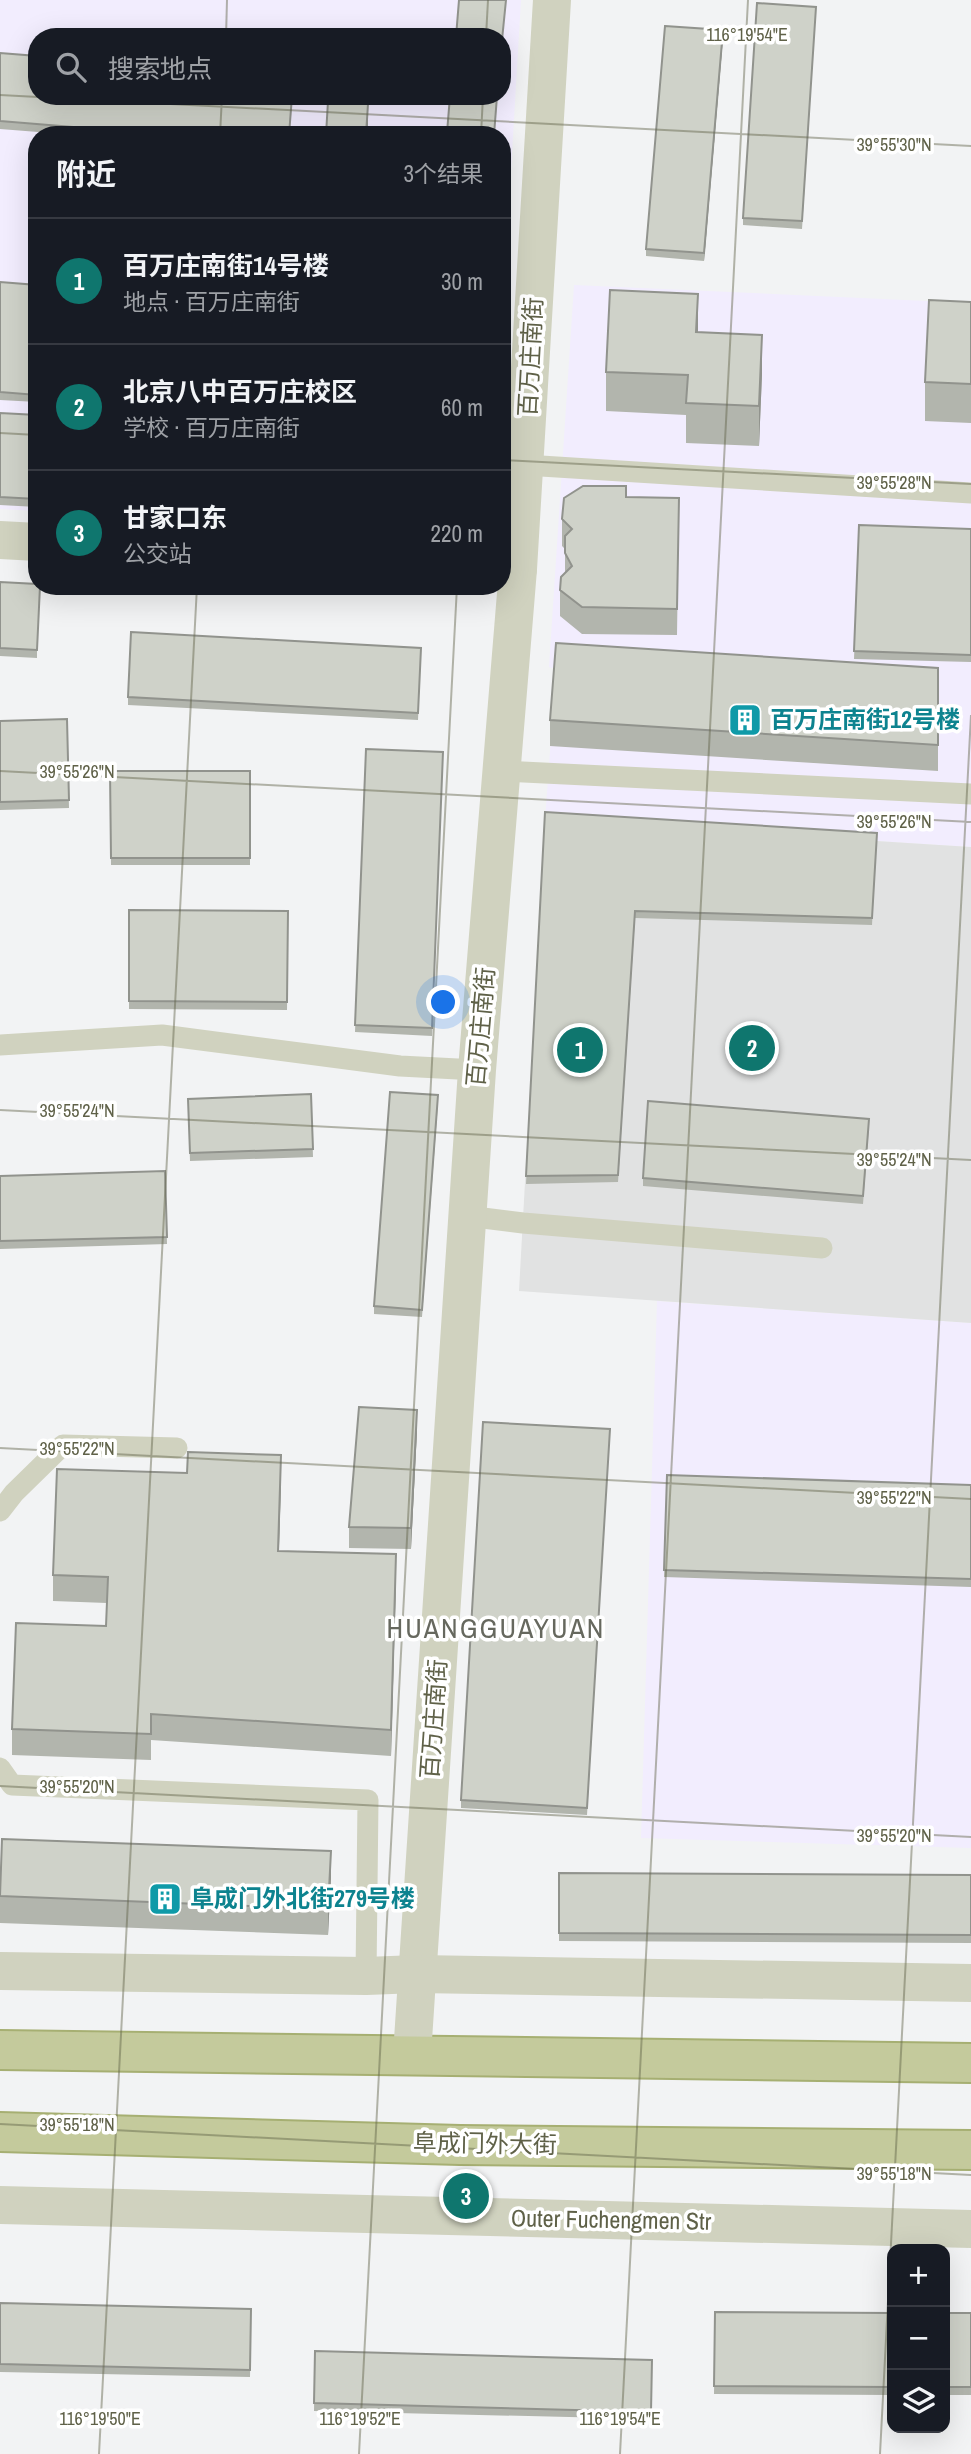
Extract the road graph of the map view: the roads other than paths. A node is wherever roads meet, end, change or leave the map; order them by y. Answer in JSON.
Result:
{"nodes":[{"id":1,"x":552,"y":0,"type":"edge"},
{"id":2,"x":525,"y":465,"type":"junction"},
{"id":3,"x":971,"y":493,"type":"edge"},
{"id":4,"x":0,"y":540,"type":"edge"},
{"id":5,"x":28,"y":542,"type":"edge"},
{"id":6,"x":511,"y":562,"type":"edge"},
{"id":7,"x":509,"y":595,"type":"edge"},
{"id":8,"x":502,"y":771,"type":"junction"},
{"id":9,"x":971,"y":794,"type":"edge"},
{"id":10,"x":0,"y":1045,"type":"edge"},
{"id":11,"x":477,"y":1070,"type":"junction"},
{"id":12,"x":467,"y":1216,"type":"junction"},
{"id":13,"x":822,"y":1248,"type":"dead end"},
{"id":14,"x":177,"y":1448,"type":"dead end"},
{"id":15,"x":0,"y":1510,"type":"edge"},
{"id":16,"x":0,"y":1768,"type":"edge"},
{"id":17,"x":0,"y":1971,"type":"edge"},
{"id":18,"x":417,"y":1974,"type":"junction"},
{"id":19,"x":366,"y":1976,"type":"junction"},
{"id":20,"x":971,"y":1983,"type":"edge"},
{"id":21,"x":0,"y":2049,"type":"edge"},
{"id":22,"x":412,"y":2055,"type":"junction"},
{"id":23,"x":971,"y":2063,"type":"edge"},
{"id":24,"x":0,"y":2132,"type":"edge"},
{"id":25,"x":971,"y":2150,"type":"edge"},
{"id":26,"x":0,"y":2205,"type":"edge"},
{"id":27,"x":971,"y":2229,"type":"edge"}],
"edges":[{"from":1,"to":2,"type":"street","name":"百万庄南街"},
{"from":2,"to":3,"type":"lane"},
{"from":2,"to":6,"type":"street","name":"百万庄南街"},
{"from":4,"to":5,"type":"street"},
{"from":7,"to":8,"type":"street","name":"百万庄南街"},
{"from":8,"to":9,"type":"lane"},
{"from":8,"to":11,"type":"street","name":"百万庄南街"},
{"from":10,"to":11,"type":"lane"},
{"from":11,"to":12,"type":"street","name":"百万庄南街"},
{"from":12,"to":13,"type":"lane"},
{"from":12,"to":18,"type":"street","name":"百万庄南街"},
{"from":14,"to":15,"type":"lane"},
{"from":16,"to":19,"type":"lane"},
{"from":17,"to":19,"type":"street"},
{"from":18,"to":19,"type":"street"},
{"from":18,"to":20,"type":"street"},
{"from":18,"to":22,"type":"street","name":"百万庄南街"},
{"from":21,"to":22,"type":"highway"},
{"from":22,"to":23,"type":"highway"},
{"from":24,"to":25,"type":"highway","name":"阜成门外大街"},
{"from":26,"to":27,"type":"street","name":"Outer Fuchengmen Str"}]}
